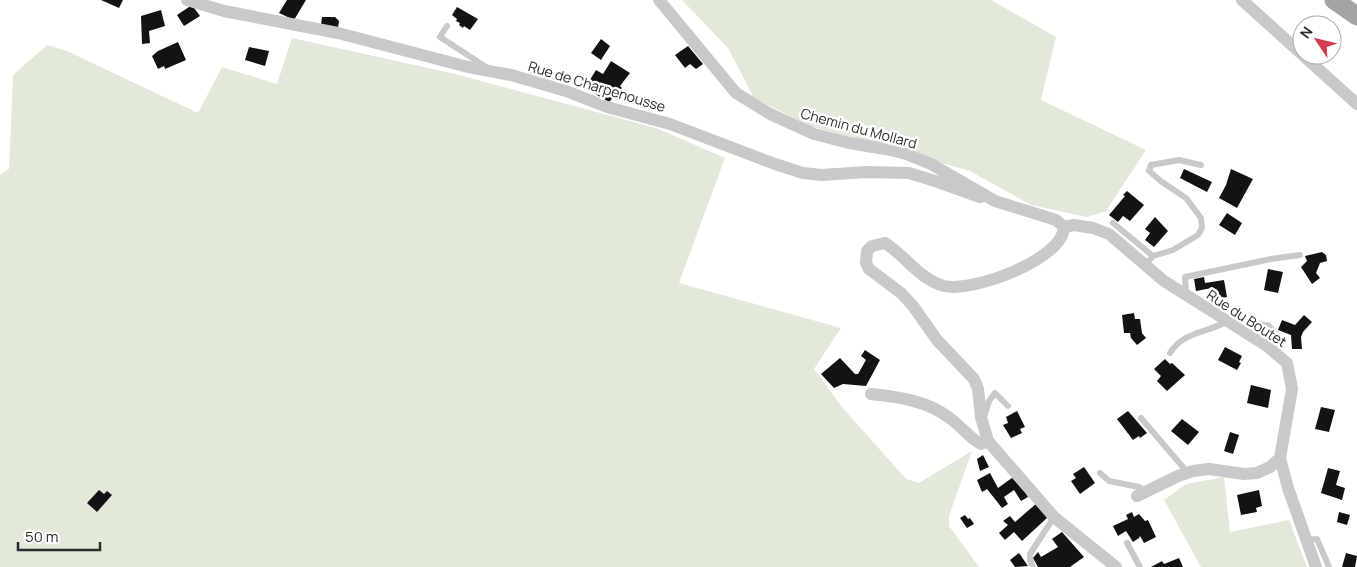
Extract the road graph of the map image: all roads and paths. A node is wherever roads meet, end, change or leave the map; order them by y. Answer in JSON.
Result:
{"nodes":[{"id":1,"x":187,"y":0,"type":"edge"},
{"id":2,"x":659,"y":0,"type":"edge"},
{"id":3,"x":1242,"y":0,"type":"edge"},
{"id":4,"x":1334,"y":0,"type":"edge"},
{"id":5,"x":1357,"y":16,"type":"edge"},
{"id":6,"x":447,"y":26,"type":"dead end"},
{"id":7,"x":491,"y":70,"type":"junction"},
{"id":8,"x":1357,"y":104,"type":"edge"},
{"id":9,"x":1201,"y":165,"type":"dead end"},
{"id":10,"x":995,"y":201,"type":"junction"},
{"id":11,"x":1113,"y":223,"type":"dead end"},
{"id":12,"x":1064,"y":227,"type":"junction"},
{"id":13,"x":1300,"y":256,"type":"dead end"},
{"id":14,"x":1149,"y":261,"type":"junction"},
{"id":15,"x":1186,"y":296,"type":"junction"},
{"id":16,"x":1226,"y":322,"type":"junction"},
{"id":17,"x":1245,"y":332,"type":"junction"},
{"id":18,"x":1279,"y":338,"type":"dead end"},
{"id":19,"x":1170,"y":353,"type":"dead end"},
{"id":20,"x":871,"y":394,"type":"dead end"},
{"id":21,"x":1008,"y":406,"type":"dead end"},
{"id":22,"x":1142,"y":418,"type":"dead end"},
{"id":23,"x":982,"y":423,"type":"junction"},
{"id":24,"x":988,"y":441,"type":"junction"},
{"id":25,"x":1280,"y":458,"type":"junction"},
{"id":26,"x":1100,"y":473,"type":"dead end"},
{"id":27,"x":1188,"y":473,"type":"junction"},
{"id":28,"x":1142,"y":494,"type":"joint"},
{"id":29,"x":1054,"y":517,"type":"junction"},
{"id":30,"x":1306,"y":540,"type":"junction"},
{"id":31,"x":1127,"y":543,"type":"dead end"},
{"id":32,"x":1107,"y":563,"type":"edge"},
{"id":33,"x":1033,"y":567,"type":"edge"},
{"id":34,"x":1116,"y":567,"type":"edge"},
{"id":35,"x":1140,"y":567,"type":"edge"},
{"id":36,"x":1316,"y":567,"type":"edge"},
{"id":37,"x":1329,"y":567,"type":"edge"}],
"edges":[{"from":1,"to":7,"type":"street","name":"Rue de Charpenousse"},
{"from":2,"to":10,"type":"street","name":"Chemin du Mollard"},
{"from":3,"to":8,"type":"street"},
{"from":4,"to":5,"type":"main road"},
{"from":6,"to":7,"type":"lane"},
{"from":7,"to":10,"type":"street","name":"Rue de Charpenousse"},
{"from":9,"to":14,"type":"lane"},
{"from":10,"to":12,"type":"street","name":"Chemin du Mollard"},
{"from":11,"to":14,"type":"lane"},
{"from":12,"to":14,"type":"street","name":"Rue du Boutet"},
{"from":12,"to":23,"type":"street"},
{"from":13,"to":15,"type":"lane"},
{"from":14,"to":15,"type":"street","name":"Rue du Boutet"},
{"from":15,"to":16,"type":"street","name":"Rue du Boutet"},
{"from":16,"to":17,"type":"street","name":"Rue du Boutet"},
{"from":16,"to":19,"type":"lane"},
{"from":17,"to":18,"type":"lane"},
{"from":17,"to":25,"type":"street","name":"Rue du Boutet"},
{"from":20,"to":24,"type":"street"},
{"from":21,"to":23,"type":"lane"},
{"from":22,"to":27,"type":"lane"},
{"from":23,"to":24,"type":"street"},
{"from":24,"to":29,"type":"street"},
{"from":25,"to":27,"type":"street"},
{"from":25,"to":30,"type":"street","name":"Rue du Boutet"},
{"from":26,"to":28,"type":"lane"},
{"from":27,"to":28,"type":"street"},
{"from":29,"to":32,"type":"street"},
{"from":29,"to":33,"type":"lane"},
{"from":30,"to":36,"type":"street","name":"Rue du Boutet"},
{"from":30,"to":37,"type":"lane"},
{"from":31,"to":35,"type":"lane"},
{"from":32,"to":34,"type":"street"}]}
